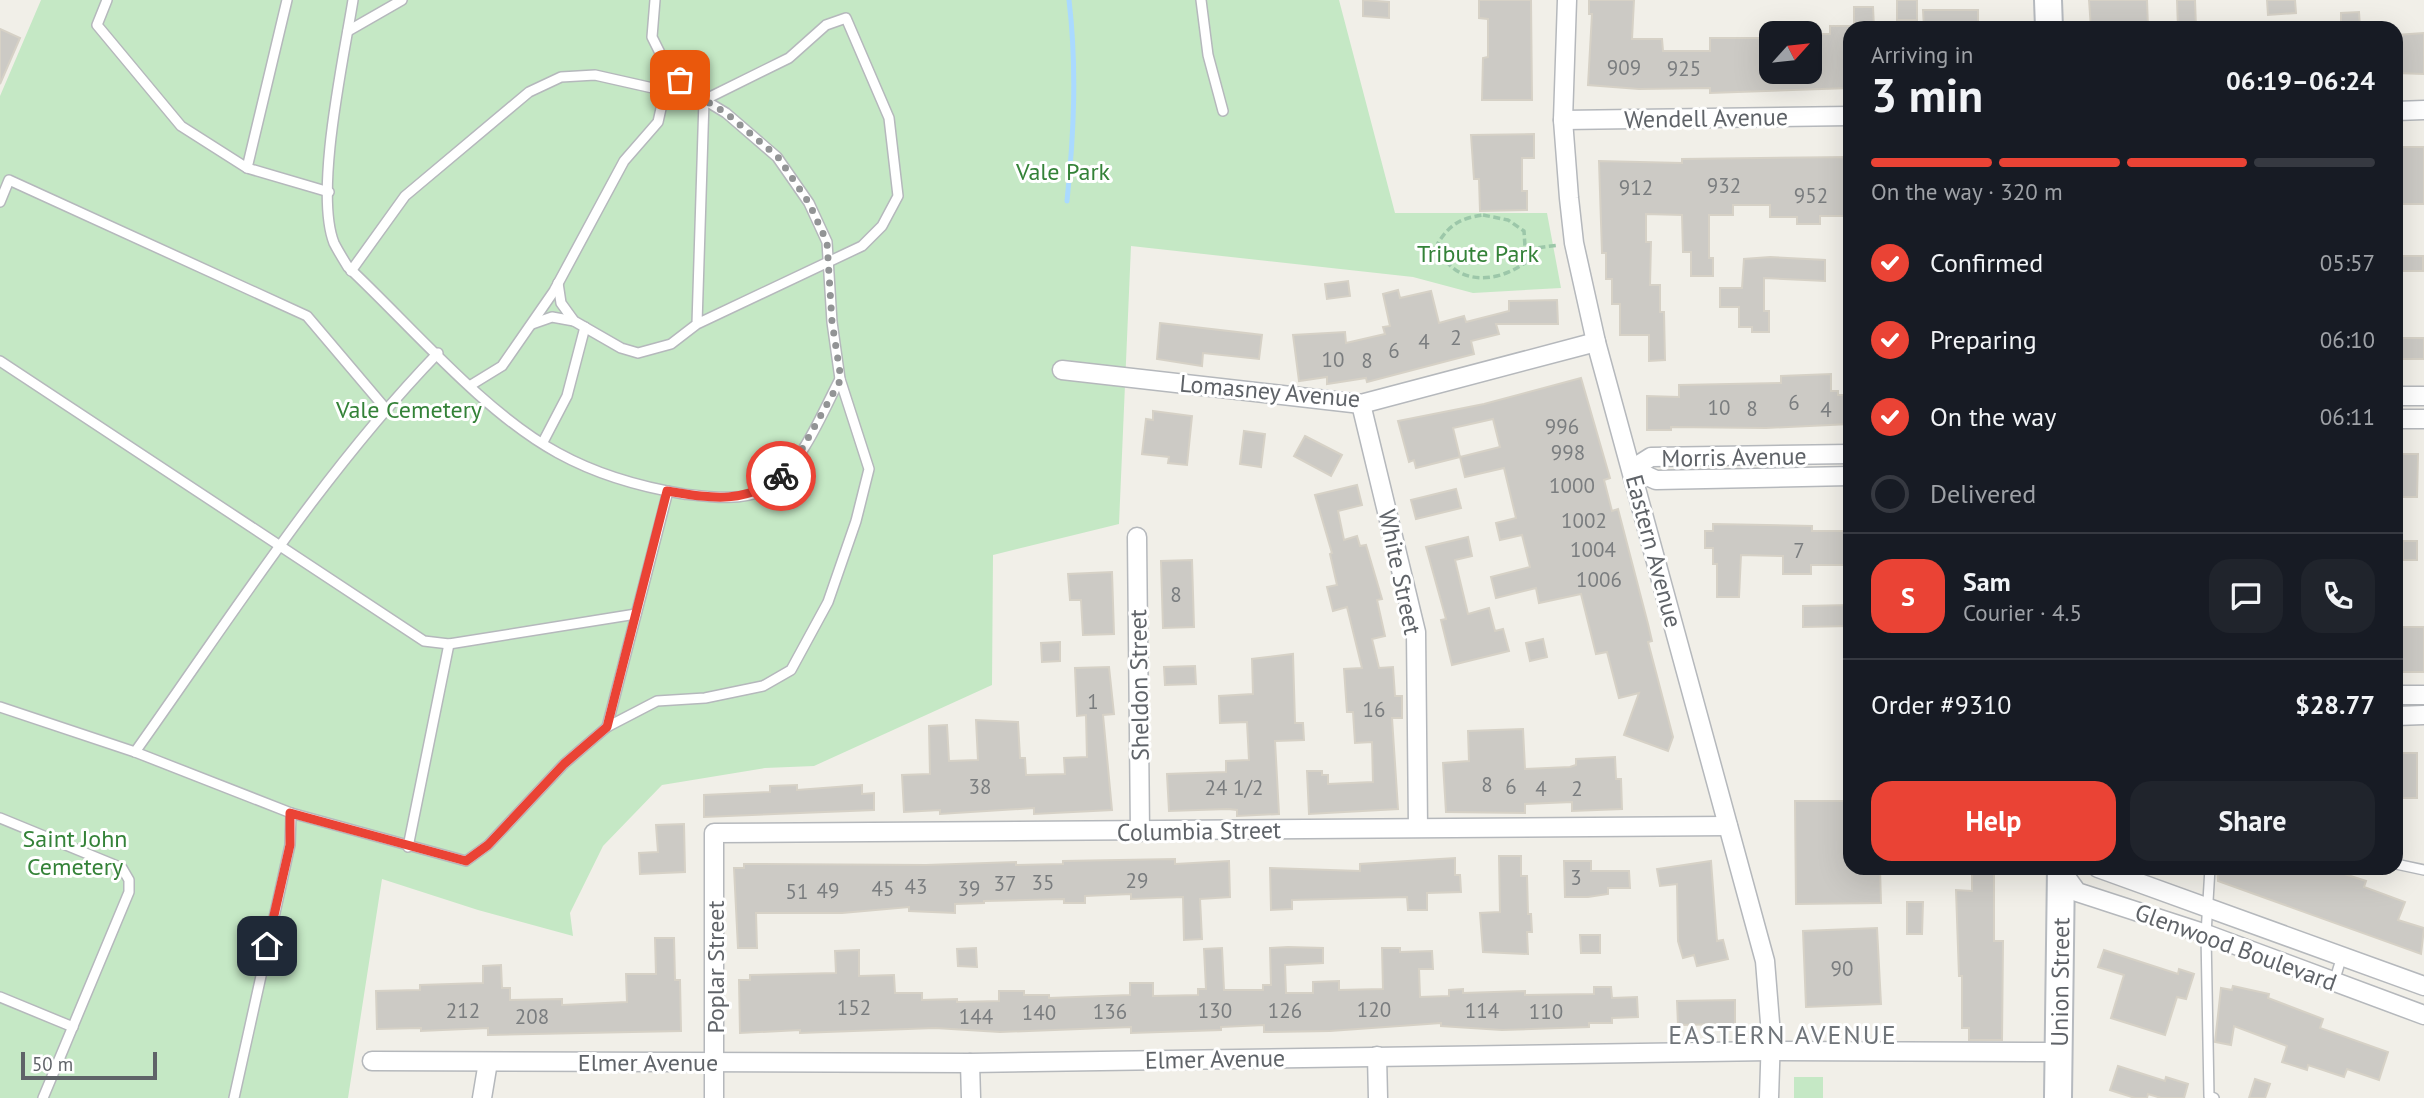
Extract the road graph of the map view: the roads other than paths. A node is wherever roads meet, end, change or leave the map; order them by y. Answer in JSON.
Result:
{"nodes":[{"id":1,"x":107,"y":0,"type":"edge"},
{"id":2,"x":287,"y":0,"type":"edge"},
{"id":3,"x":353,"y":0,"type":"edge"},
{"id":4,"x":402,"y":0,"type":"edge"},
{"id":5,"x":656,"y":0,"type":"edge"},
{"id":6,"x":1201,"y":0,"type":"edge"},
{"id":7,"x":1567,"y":0,"type":"edge"},
{"id":8,"x":2048,"y":0,"type":"edge"},
{"id":9,"x":2049,"y":21,"type":"edge"},
{"id":10,"x":348,"y":31,"type":"junction"},
{"id":11,"x":670,"y":68,"type":"junction"},
{"id":12,"x":666,"y":91,"type":"junction"},
{"id":13,"x":704,"y":100,"type":"junction"},
{"id":14,"x":2424,"y":110,"type":"edge"},
{"id":15,"x":1223,"y":111,"type":"dead end"},
{"id":16,"x":2403,"y":111,"type":"edge"},
{"id":17,"x":1843,"y":116,"type":"edge"},
{"id":18,"x":1563,"y":120,"type":"junction"},
{"id":19,"x":247,"y":168,"type":"junction"},
{"id":20,"x":329,"y":192,"type":"junction"},
{"id":21,"x":0,"y":202,"type":"edge"},
{"id":22,"x":828,"y":260,"type":"junction"},
{"id":23,"x":351,"y":271,"type":"junction"},
{"id":24,"x":558,"y":283,"type":"junction"},
{"id":25,"x":574,"y":321,"type":"junction"},
{"id":26,"x":697,"y":324,"type":"junction"},
{"id":27,"x":531,"y":325,"type":"junction"},
{"id":28,"x":585,"y":327,"type":"junction"},
{"id":29,"x":1596,"y":342,"type":"junction"},
{"id":30,"x":438,"y":354,"type":"junction"},
{"id":31,"x":0,"y":361,"type":"edge"},
{"id":32,"x":1062,"y":370,"type":"dead end"},
{"id":33,"x":841,"y":379,"type":"junction"},
{"id":34,"x":471,"y":385,"type":"junction"},
{"id":35,"x":2403,"y":396,"type":"edge"},
{"id":36,"x":2424,"y":396,"type":"edge"},
{"id":37,"x":1361,"y":404,"type":"junction"},
{"id":38,"x":385,"y":408,"type":"junction"},
{"id":39,"x":2403,"y":419,"type":"edge"},
{"id":40,"x":2424,"y":419,"type":"edge"},
{"id":41,"x":543,"y":442,"type":"junction"},
{"id":42,"x":1843,"y":454,"type":"edge"},
{"id":43,"x":1826,"y":455,"type":"junction"},
{"id":44,"x":1632,"y":469,"type":"junction"},
{"id":45,"x":1843,"y":476,"type":"edge"},
{"id":46,"x":1826,"y":477,"type":"junction"},
{"id":47,"x":667,"y":491,"type":"junction"},
{"id":48,"x":1137,"y":537,"type":"dead end"},
{"id":49,"x":282,"y":545,"type":"junction"},
{"id":50,"x":636,"y":614,"type":"junction"},
{"id":51,"x":449,"y":644,"type":"junction"},
{"id":52,"x":2403,"y":695,"type":"edge"},
{"id":53,"x":2424,"y":695,"type":"edge"},
{"id":54,"x":0,"y":707,"type":"edge"},
{"id":55,"x":2424,"y":715,"type":"edge"},
{"id":56,"x":2403,"y":716,"type":"edge"},
{"id":57,"x":607,"y":727,"type":"junction"},
{"id":58,"x":135,"y":752,"type":"junction"},
{"id":59,"x":290,"y":813,"type":"junction"},
{"id":60,"x":0,"y":818,"type":"edge"},
{"id":61,"x":1728,"y":826,"type":"junction"},
{"id":62,"x":1418,"y":827,"type":"junction"},
{"id":63,"x":1140,"y":832,"type":"junction"},
{"id":64,"x":408,"y":847,"type":"junction"},
{"id":65,"x":2403,"y":866,"type":"edge"},
{"id":66,"x":2424,"y":870,"type":"edge"},
{"id":67,"x":2062,"y":875,"type":"edge"},
{"id":68,"x":2066,"y":875,"type":"edge"},
{"id":69,"x":2118,"y":875,"type":"edge"},
{"id":70,"x":2210,"y":875,"type":"edge"},
{"id":71,"x":714,"y":877,"type":"joint"},
{"id":72,"x":2208,"y":907,"type":"junction"},
{"id":73,"x":2206,"y":934,"type":"junction"},
{"id":74,"x":2342,"y":956,"type":"junction"},
{"id":75,"x":2334,"y":982,"type":"junction"},
{"id":76,"x":2424,"y":986,"type":"edge"},
{"id":77,"x":0,"y":997,"type":"edge"},
{"id":78,"x":2424,"y":1015,"type":"edge"},
{"id":79,"x":73,"y":1027,"type":"junction"},
{"id":80,"x":1770,"y":1051,"type":"junction"},
{"id":81,"x":2058,"y":1052,"type":"junction"},
{"id":82,"x":1377,"y":1056,"type":"junction"},
{"id":83,"x":372,"y":1061,"type":"dead end"},
{"id":84,"x":488,"y":1062,"type":"junction"},
{"id":85,"x":715,"y":1062,"type":"junction"},
{"id":86,"x":970,"y":1063,"type":"junction"},
{"id":87,"x":2211,"y":1097,"type":"edge"},
{"id":88,"x":43,"y":1098,"type":"edge"},
{"id":89,"x":234,"y":1098,"type":"edge"},
{"id":90,"x":482,"y":1098,"type":"edge"},
{"id":91,"x":714,"y":1098,"type":"edge"},
{"id":92,"x":971,"y":1098,"type":"edge"},
{"id":93,"x":1378,"y":1098,"type":"edge"},
{"id":94,"x":1769,"y":1098,"type":"edge"},
{"id":95,"x":2057,"y":1098,"type":"edge"}],
"edges":[{"from":1,"to":19,"type":"lane"},
{"from":2,"to":19,"type":"lane"},
{"from":3,"to":10,"type":"lane"},
{"from":4,"to":10,"type":"lane"},
{"from":5,"to":11,"type":"lane"},
{"from":6,"to":15,"type":"lane"},
{"from":7,"to":18,"type":"street","name":"Eastern Avenue"},
{"from":8,"to":9,"type":"main road"},
{"from":10,"to":20,"type":"lane"},
{"from":11,"to":12,"type":"lane"},
{"from":11,"to":13,"type":"lane"},
{"from":12,"to":23,"type":"lane"},
{"from":12,"to":24,"type":"lane"},
{"from":13,"to":22,"type":"lane"},
{"from":13,"to":22,"type":"lane"},
{"from":13,"to":26,"type":"lane"},
{"from":14,"to":16,"type":"street"},
{"from":17,"to":18,"type":"street","name":"Wendell Avenue"},
{"from":18,"to":29,"type":"street","name":"Eastern Avenue"},
{"from":19,"to":20,"type":"lane"},
{"from":20,"to":23,"type":"lane"},
{"from":21,"to":38,"type":"lane"},
{"from":22,"to":26,"type":"lane"},
{"from":22,"to":33,"type":"lane"},
{"from":23,"to":30,"type":"lane"},
{"from":24,"to":25,"type":"lane"},
{"from":24,"to":27,"type":"lane"},
{"from":25,"to":27,"type":"lane"},
{"from":25,"to":28,"type":"lane"},
{"from":26,"to":28,"type":"lane"},
{"from":27,"to":34,"type":"lane"},
{"from":28,"to":41,"type":"lane"},
{"from":29,"to":37,"type":"street","name":"Lomasney Avenue"},
{"from":29,"to":44,"type":"street","name":"Eastern Avenue"},
{"from":30,"to":34,"type":"lane"},
{"from":30,"to":38,"type":"lane"},
{"from":31,"to":49,"type":"lane"},
{"from":32,"to":37,"type":"street","name":"Lomasney Avenue"},
{"from":33,"to":47,"type":"lane"},
{"from":33,"to":57,"type":"lane"},
{"from":34,"to":41,"type":"lane"},
{"from":35,"to":36,"type":"street"},
{"from":37,"to":62,"type":"street","name":"White Street"},
{"from":38,"to":49,"type":"lane"},
{"from":39,"to":40,"type":"street"},
{"from":41,"to":47,"type":"lane"},
{"from":42,"to":43,"type":"street","name":"Morris Avenue"},
{"from":43,"to":44,"type":"street","name":"Morris Avenue"},
{"from":43,"to":46,"type":"lane"},
{"from":44,"to":46,"type":"street","name":"Morris Avenue"},
{"from":44,"to":61,"type":"street","name":"Eastern Avenue"},
{"from":45,"to":46,"type":"street","name":"Morris Avenue"},
{"from":47,"to":50,"type":"lane"},
{"from":48,"to":63,"type":"street","name":"Sheldon Street"},
{"from":49,"to":51,"type":"lane"},
{"from":49,"to":58,"type":"lane"},
{"from":50,"to":51,"type":"lane"},
{"from":50,"to":57,"type":"lane"},
{"from":51,"to":64,"type":"lane"},
{"from":52,"to":53,"type":"street"},
{"from":54,"to":58,"type":"lane"},
{"from":55,"to":56,"type":"street"},
{"from":57,"to":64,"type":"lane"},
{"from":58,"to":59,"type":"lane"},
{"from":59,"to":64,"type":"lane"},
{"from":59,"to":89,"type":"lane"},
{"from":60,"to":79,"type":"lane"},
{"from":61,"to":62,"type":"street","name":"Columbia Street"},
{"from":61,"to":80,"type":"street","name":"Eastern Avenue"},
{"from":62,"to":63,"type":"street","name":"Columbia Street"},
{"from":63,"to":71,"type":"street","name":"Columbia Street"},
{"from":65,"to":66,"type":"lane"},
{"from":67,"to":81,"type":"main road","name":"Union Street"},
{"from":68,"to":73,"type":"street","name":"Glenwood Boulevard"},
{"from":69,"to":72,"type":"street","name":"Glenwood Boulevard"},
{"from":70,"to":72,"type":"lane"},
{"from":71,"to":85,"type":"street","name":"Poplar Street"},
{"from":72,"to":73,"type":"lane"},
{"from":72,"to":74,"type":"street","name":"Glenwood Boulevard"},
{"from":73,"to":75,"type":"street","name":"Glenwood Boulevard"},
{"from":73,"to":87,"type":"lane"},
{"from":74,"to":75,"type":"lane"},
{"from":74,"to":76,"type":"street","name":"Glenwood Boulevard"},
{"from":75,"to":78,"type":"street","name":"Glenwood Boulevard"},
{"from":77,"to":79,"type":"lane"},
{"from":79,"to":88,"type":"lane"},
{"from":80,"to":81,"type":"street","name":"Elmer Avenue"},
{"from":80,"to":82,"type":"street","name":"Elmer Avenue"},
{"from":80,"to":94,"type":"street","name":"Eastern Avenue"},
{"from":81,"to":95,"type":"main road","name":"Union Street"},
{"from":82,"to":86,"type":"street","name":"Elmer Avenue"},
{"from":82,"to":93,"type":"street"},
{"from":83,"to":84,"type":"street","name":"Elmer Avenue"},
{"from":84,"to":85,"type":"street","name":"Elmer Avenue"},
{"from":84,"to":90,"type":"street"},
{"from":85,"to":86,"type":"street","name":"Elmer Avenue"},
{"from":85,"to":91,"type":"street","name":"Poplar Street"},
{"from":86,"to":92,"type":"street"}]}
